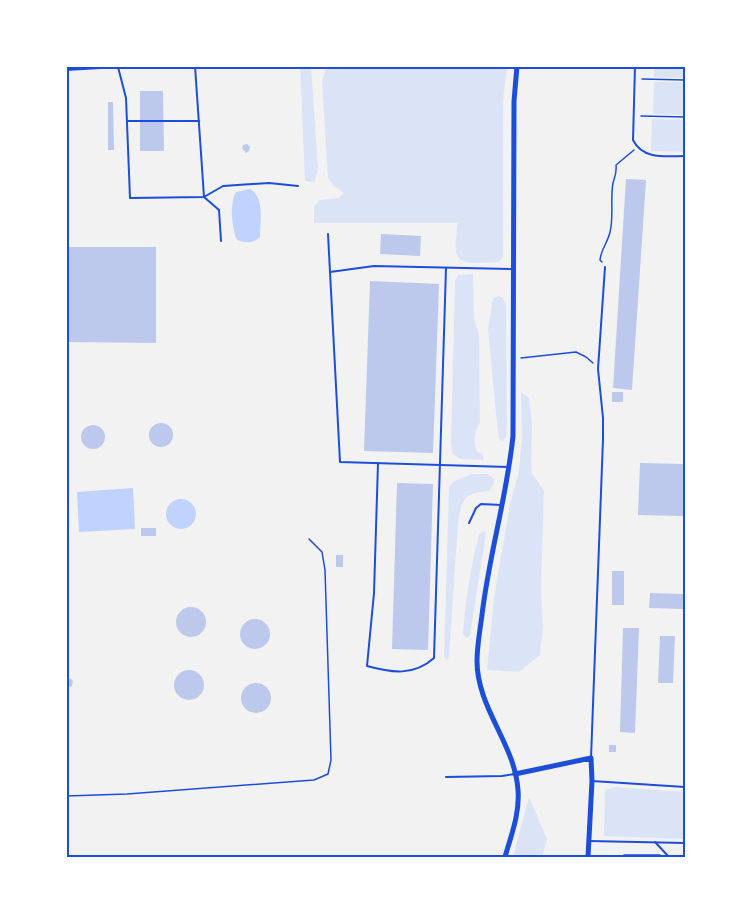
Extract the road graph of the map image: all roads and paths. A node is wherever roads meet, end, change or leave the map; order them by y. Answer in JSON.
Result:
{"nodes":[{"id":1,"x":128,"y":66,"type":"edge"},
{"id":2,"x":195,"y":66,"type":"edge"},
{"id":3,"x":517,"y":66,"type":"edge"},
{"id":4,"x":635,"y":66,"type":"edge"},
{"id":5,"x":118,"y":67,"type":"edge"},
{"id":6,"x":66,"y":70,"type":"edge"},
{"id":7,"x":635,"y":79,"type":"junction"},
{"id":8,"x":685,"y":80,"type":"edge"},
{"id":9,"x":634,"y":116,"type":"junction"},
{"id":10,"x":685,"y":117,"type":"edge"},
{"id":11,"x":127,"y":121,"type":"junction"},
{"id":12,"x":200,"y":122,"type":"junction"},
{"id":13,"x":637,"y":148,"type":"junction"},
{"id":14,"x":685,"y":156,"type":"edge"},
{"id":15,"x":298,"y":186,"type":"dead end"},
{"id":16,"x":204,"y":197,"type":"junction"},
{"id":17,"x":328,"y":234,"type":"dead end"},
{"id":18,"x":221,"y":241,"type":"dead end"},
{"id":19,"x":605,"y":267,"type":"joint"},
{"id":20,"x":446,"y":268,"type":"junction"},
{"id":21,"x":514,"y":269,"type":"junction"},
{"id":22,"x":330,"y":272,"type":"junction"},
{"id":23,"x":514,"y":359,"type":"junction"},
{"id":24,"x":598,"y":369,"type":"junction"},
{"id":25,"x":378,"y":463,"type":"junction"},
{"id":26,"x":440,"y":465,"type":"junction"},
{"id":27,"x":510,"y":467,"type":"junction"},
{"id":28,"x":501,"y":505,"type":"junction"},
{"id":29,"x":469,"y":523,"type":"dead end"},
{"id":30,"x":309,"y":539,"type":"dead end"},
{"id":31,"x":591,"y":758,"type":"junction"},
{"id":32,"x":515,"y":774,"type":"junction"},
{"id":33,"x":446,"y":777,"type":"dead end"},
{"id":34,"x":592,"y":781,"type":"junction"},
{"id":35,"x":685,"y":787,"type":"edge"},
{"id":36,"x":66,"y":796,"type":"edge"},
{"id":37,"x":589,"y":841,"type":"junction"},
{"id":38,"x":656,"y":842,"type":"junction"},
{"id":39,"x":685,"y":843,"type":"edge"},
{"id":40,"x":624,"y":855,"type":"dead end"},
{"id":41,"x":669,"y":856,"type":"edge"},
{"id":42,"x":685,"y":856,"type":"edge"},
{"id":43,"x":505,"y":857,"type":"edge"},
{"id":44,"x":588,"y":857,"type":"edge"}],
"edges":[{"from":1,"to":5,"type":"lane"},
{"from":2,"to":12,"type":"lane"},
{"from":3,"to":21,"type":"street"},
{"from":4,"to":7,"type":"lane"},
{"from":5,"to":6,"type":"lane"},
{"from":5,"to":11,"type":"lane"},
{"from":7,"to":8,"type":"path"},
{"from":7,"to":9,"type":"lane"},
{"from":9,"to":10,"type":"path"},
{"from":9,"to":13,"type":"lane"},
{"from":11,"to":12,"type":"lane"},
{"from":11,"to":16,"type":"lane"},
{"from":12,"to":16,"type":"lane"},
{"from":13,"to":14,"type":"lane"},
{"from":13,"to":19,"type":"path"},
{"from":15,"to":16,"type":"lane"},
{"from":16,"to":18,"type":"lane"},
{"from":17,"to":22,"type":"lane"},
{"from":19,"to":24,"type":"lane"},
{"from":20,"to":21,"type":"lane"},
{"from":20,"to":22,"type":"lane"},
{"from":20,"to":26,"type":"lane"},
{"from":21,"to":23,"type":"street"},
{"from":22,"to":25,"type":"lane"},
{"from":23,"to":24,"type":"path"},
{"from":23,"to":27,"type":"street"},
{"from":24,"to":31,"type":"lane"},
{"from":25,"to":26,"type":"lane"},
{"from":25,"to":26,"type":"lane"},
{"from":26,"to":27,"type":"lane"},
{"from":27,"to":28,"type":"street"},
{"from":28,"to":29,"type":"lane"},
{"from":28,"to":32,"type":"street"},
{"from":30,"to":36,"type":"path"},
{"from":31,"to":32,"type":"street"},
{"from":31,"to":34,"type":"street"},
{"from":32,"to":33,"type":"lane"},
{"from":32,"to":43,"type":"street"},
{"from":34,"to":35,"type":"lane"},
{"from":34,"to":37,"type":"street"},
{"from":37,"to":38,"type":"lane"},
{"from":37,"to":44,"type":"street"},
{"from":38,"to":39,"type":"lane"},
{"from":38,"to":41,"type":"lane"},
{"from":40,"to":41,"type":"path"},
{"from":41,"to":42,"type":"path"}]}
